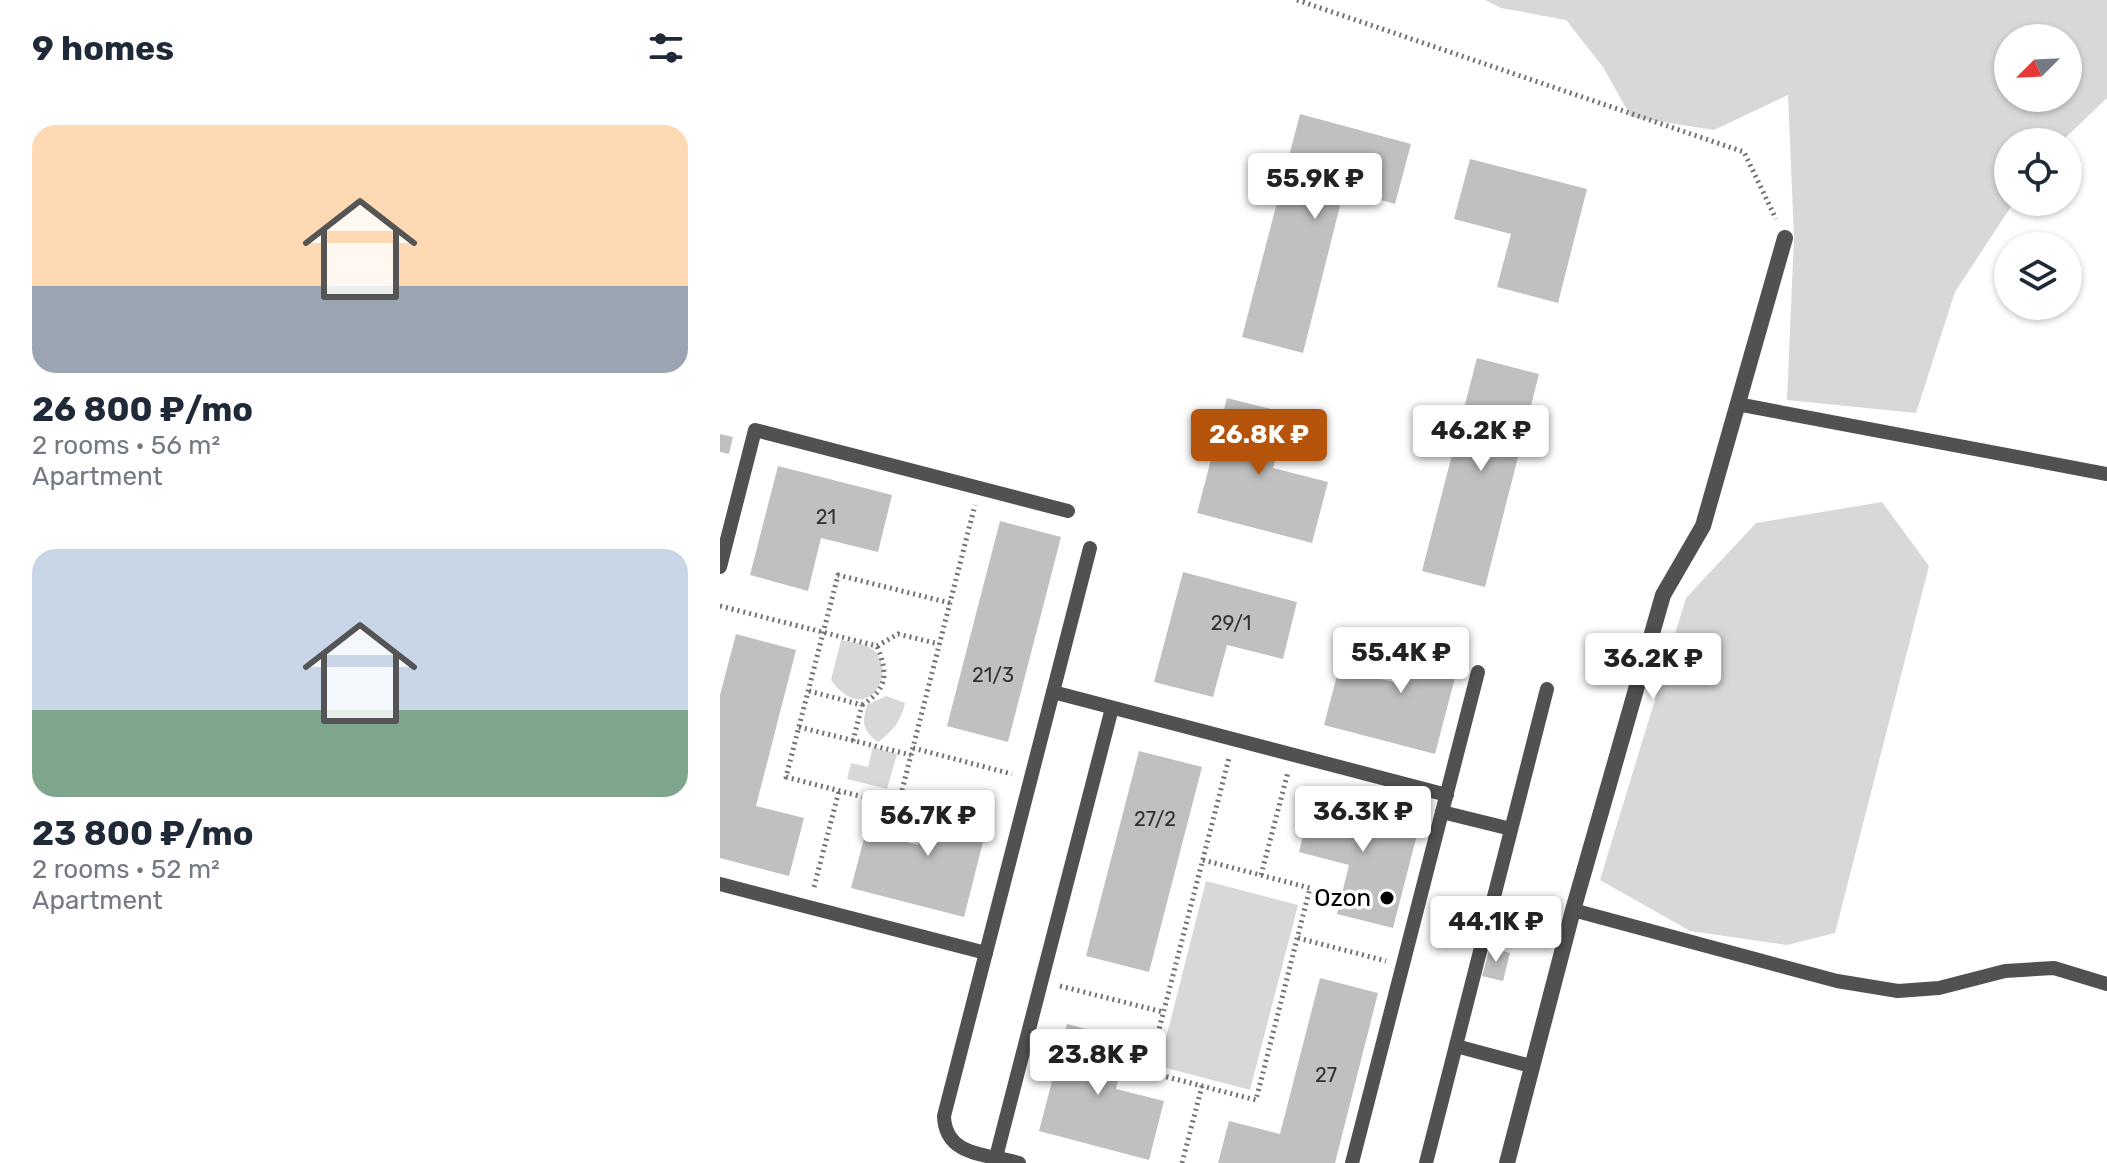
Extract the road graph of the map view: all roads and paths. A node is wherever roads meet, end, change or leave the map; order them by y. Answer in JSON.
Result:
{"nodes":[{"id":1,"x":1297,"y":0,"type":"edge"},
{"id":2,"x":1785,"y":238,"type":"joint"},
{"id":3,"x":1737,"y":404,"type":"junction"},
{"id":4,"x":2107,"y":474,"type":"edge"},
{"id":5,"x":975,"y":507,"type":"dead end"},
{"id":6,"x":1068,"y":511,"type":"dead end"},
{"id":7,"x":1090,"y":548,"type":"dead end"},
{"id":8,"x":720,"y":567,"type":"edge"},
{"id":9,"x":950,"y":603,"type":"junction"},
{"id":10,"x":720,"y":606,"type":"edge"},
{"id":11,"x":824,"y":633,"type":"junction"},
{"id":12,"x":939,"y":644,"type":"junction"},
{"id":13,"x":877,"y":646,"type":"junction"},
{"id":14,"x":1478,"y":672,"type":"dead end"},
{"id":15,"x":1547,"y":689,"type":"dead end"},
{"id":16,"x":809,"y":691,"type":"junction"},
{"id":17,"x":1053,"y":692,"type":"junction"},
{"id":18,"x":862,"y":705,"type":"junction"},
{"id":19,"x":1112,"y":708,"type":"junction"},
{"id":20,"x":799,"y":727,"type":"junction"},
{"id":21,"x":853,"y":741,"type":"junction"},
{"id":22,"x":912,"y":752,"type":"junction"},
{"id":23,"x":1226,"y":768,"type":"dead end"},
{"id":24,"x":1002,"y":772,"type":"dead end"},
{"id":25,"x":1285,"y":783,"type":"dead end"},
{"id":26,"x":839,"y":791,"type":"junction"},
{"id":27,"x":1447,"y":795,"type":"junction"},
{"id":28,"x":1442,"y":812,"type":"junction"},
{"id":29,"x":1511,"y":829,"type":"junction"},
{"id":30,"x":1203,"y":860,"type":"junction"},
{"id":31,"x":1261,"y":875,"type":"junction"},
{"id":32,"x":815,"y":881,"type":"dead end"},
{"id":33,"x":720,"y":884,"type":"edge"},
{"id":34,"x":1573,"y":910,"type":"junction"},
{"id":35,"x":1298,"y":938,"type":"junction"},
{"id":36,"x":986,"y":953,"type":"junction"},
{"id":37,"x":1386,"y":961,"type":"dead end"},
{"id":38,"x":2107,"y":984,"type":"edge"},
{"id":39,"x":1075,"y":989,"type":"dead end"},
{"id":40,"x":1163,"y":1012,"type":"junction"},
{"id":41,"x":1456,"y":1046,"type":"junction"},
{"id":42,"x":1531,"y":1066,"type":"junction"},
{"id":43,"x":1202,"y":1086,"type":"junction"},
{"id":44,"x":996,"y":1157,"type":"junction"},
{"id":45,"x":1019,"y":1163,"type":"edge"},
{"id":46,"x":1182,"y":1163,"type":"edge"},
{"id":47,"x":1352,"y":1163,"type":"edge"},
{"id":48,"x":1426,"y":1163,"type":"edge"},
{"id":49,"x":1507,"y":1163,"type":"edge"}],
"edges":[{"from":1,"to":2,"type":"path"},
{"from":2,"to":3,"type":"street"},
{"from":3,"to":4,"type":"lane"},
{"from":3,"to":34,"type":"street"},
{"from":5,"to":9,"type":"path"},
{"from":6,"to":8,"type":"lane"},
{"from":7,"to":17,"type":"lane"},
{"from":9,"to":11,"type":"path"},
{"from":9,"to":12,"type":"path"},
{"from":10,"to":11,"type":"path"},
{"from":11,"to":13,"type":"path"},
{"from":11,"to":16,"type":"path"},
{"from":12,"to":13,"type":"path"},
{"from":12,"to":22,"type":"path"},
{"from":13,"to":18,"type":"path"},
{"from":14,"to":27,"type":"lane"},
{"from":15,"to":29,"type":"lane"},
{"from":16,"to":18,"type":"path"},
{"from":16,"to":20,"type":"path"},
{"from":17,"to":19,"type":"lane"},
{"from":17,"to":36,"type":"lane"},
{"from":18,"to":21,"type":"path"},
{"from":19,"to":27,"type":"lane"},
{"from":19,"to":44,"type":"lane"},
{"from":20,"to":21,"type":"path"},
{"from":20,"to":26,"type":"path"},
{"from":21,"to":22,"type":"path"},
{"from":22,"to":24,"type":"path"},
{"from":22,"to":26,"type":"path"},
{"from":23,"to":30,"type":"path"},
{"from":25,"to":31,"type":"path"},
{"from":26,"to":32,"type":"path"},
{"from":27,"to":28,"type":"lane"},
{"from":28,"to":29,"type":"lane"},
{"from":28,"to":47,"type":"lane"},
{"from":29,"to":41,"type":"lane"},
{"from":30,"to":31,"type":"path"},
{"from":30,"to":40,"type":"path"},
{"from":31,"to":35,"type":"path"},
{"from":33,"to":36,"type":"lane"},
{"from":34,"to":38,"type":"lane"},
{"from":34,"to":42,"type":"street"},
{"from":35,"to":37,"type":"path"},
{"from":35,"to":43,"type":"path"},
{"from":36,"to":44,"type":"lane"},
{"from":39,"to":40,"type":"path"},
{"from":40,"to":43,"type":"path"},
{"from":41,"to":42,"type":"lane"},
{"from":41,"to":48,"type":"lane"},
{"from":42,"to":49,"type":"street"},
{"from":43,"to":46,"type":"path"},
{"from":44,"to":45,"type":"lane"}]}
